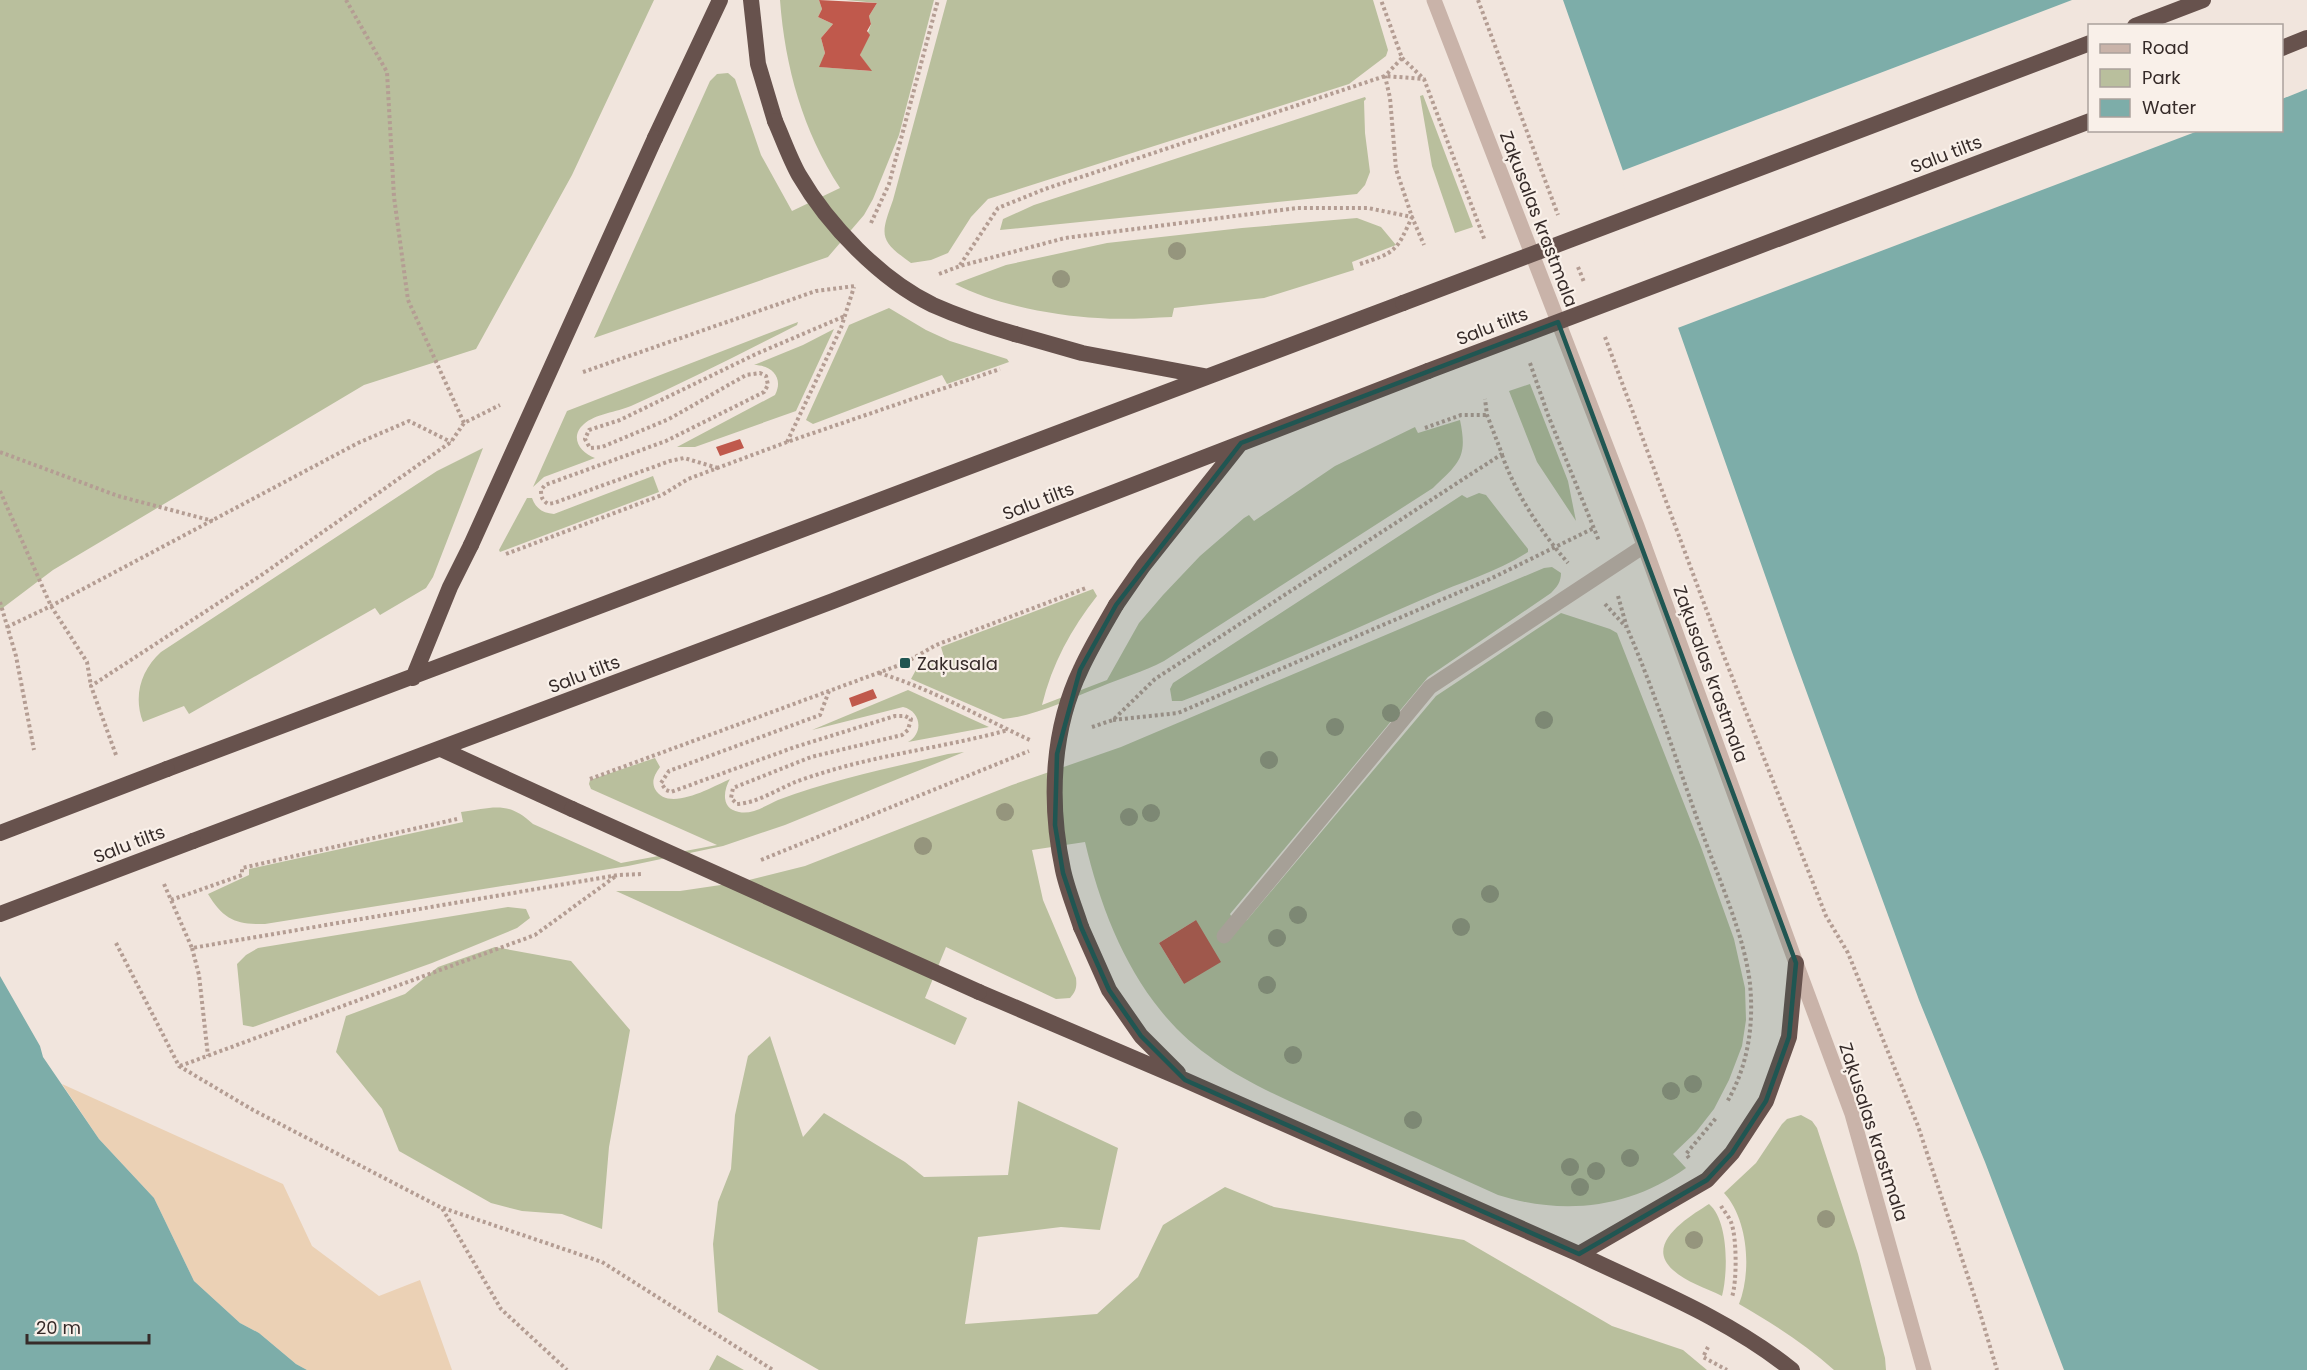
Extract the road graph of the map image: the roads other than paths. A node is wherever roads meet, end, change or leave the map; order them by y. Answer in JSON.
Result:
{"nodes":[{"id":1,"x":720,"y":0,"type":"edge"},
{"id":2,"x":752,"y":0,"type":"edge"},
{"id":3,"x":1434,"y":0,"type":"edge"},
{"id":4,"x":2202,"y":0,"type":"edge"},
{"id":5,"x":2140,"y":24,"type":"edge"},
{"id":6,"x":2307,"y":38,"type":"edge"},
{"id":7,"x":2088,"y":44,"type":"edge"},
{"id":8,"x":2283,"y":48,"type":"edge"},
{"id":9,"x":2088,"y":122,"type":"edge"},
{"id":10,"x":1205,"y":376,"type":"junction"},
{"id":11,"x":1241,"y":443,"type":"junction"},
{"id":12,"x":1644,"y":546,"type":"junction"},
{"id":13,"x":413,"y":678,"type":"junction"},
{"id":14,"x":441,"y":749,"type":"junction"},
{"id":15,"x":0,"y":833,"type":"edge"},
{"id":16,"x":0,"y":914,"type":"edge"},
{"id":17,"x":1224,"y":936,"type":"dead end"},
{"id":18,"x":1796,"y":963,"type":"junction"},
{"id":19,"x":1185,"y":1080,"type":"junction"},
{"id":20,"x":1579,"y":1254,"type":"junction"},
{"id":21,"x":1792,"y":1370,"type":"edge"},
{"id":22,"x":1924,"y":1370,"type":"edge"}],
"edges":[{"from":1,"to":13,"type":"highway","bridge":true},
{"from":2,"to":10,"type":"highway","bridge":true},
{"from":3,"to":12,"type":"street","name":"Zaķusalas krastmala"},
{"from":4,"to":5,"type":"highway"},
{"from":6,"to":8,"type":"highway"},
{"from":7,"to":10,"type":"highway","bridge":true},
{"from":9,"to":11,"type":"highway","name":"Salu tilts","bridge":true},
{"from":10,"to":13,"type":"highway"},
{"from":11,"to":14,"type":"highway","name":"Salu tilts"},
{"from":11,"to":19,"type":"highway","bridge":true},
{"from":12,"to":17,"type":"street"},
{"from":12,"to":18,"type":"street","name":"Zaķusalas krastmala"},
{"from":13,"to":15,"type":"highway","bridge":true},
{"from":14,"to":16,"type":"highway","name":"Salu tilts","bridge":true},
{"from":14,"to":19,"type":"highway","bridge":true},
{"from":18,"to":20,"type":"highway"},
{"from":18,"to":22,"type":"street","name":"Zaķusalas krastmala"},
{"from":19,"to":20,"type":"highway"},
{"from":20,"to":21,"type":"highway"}]}
